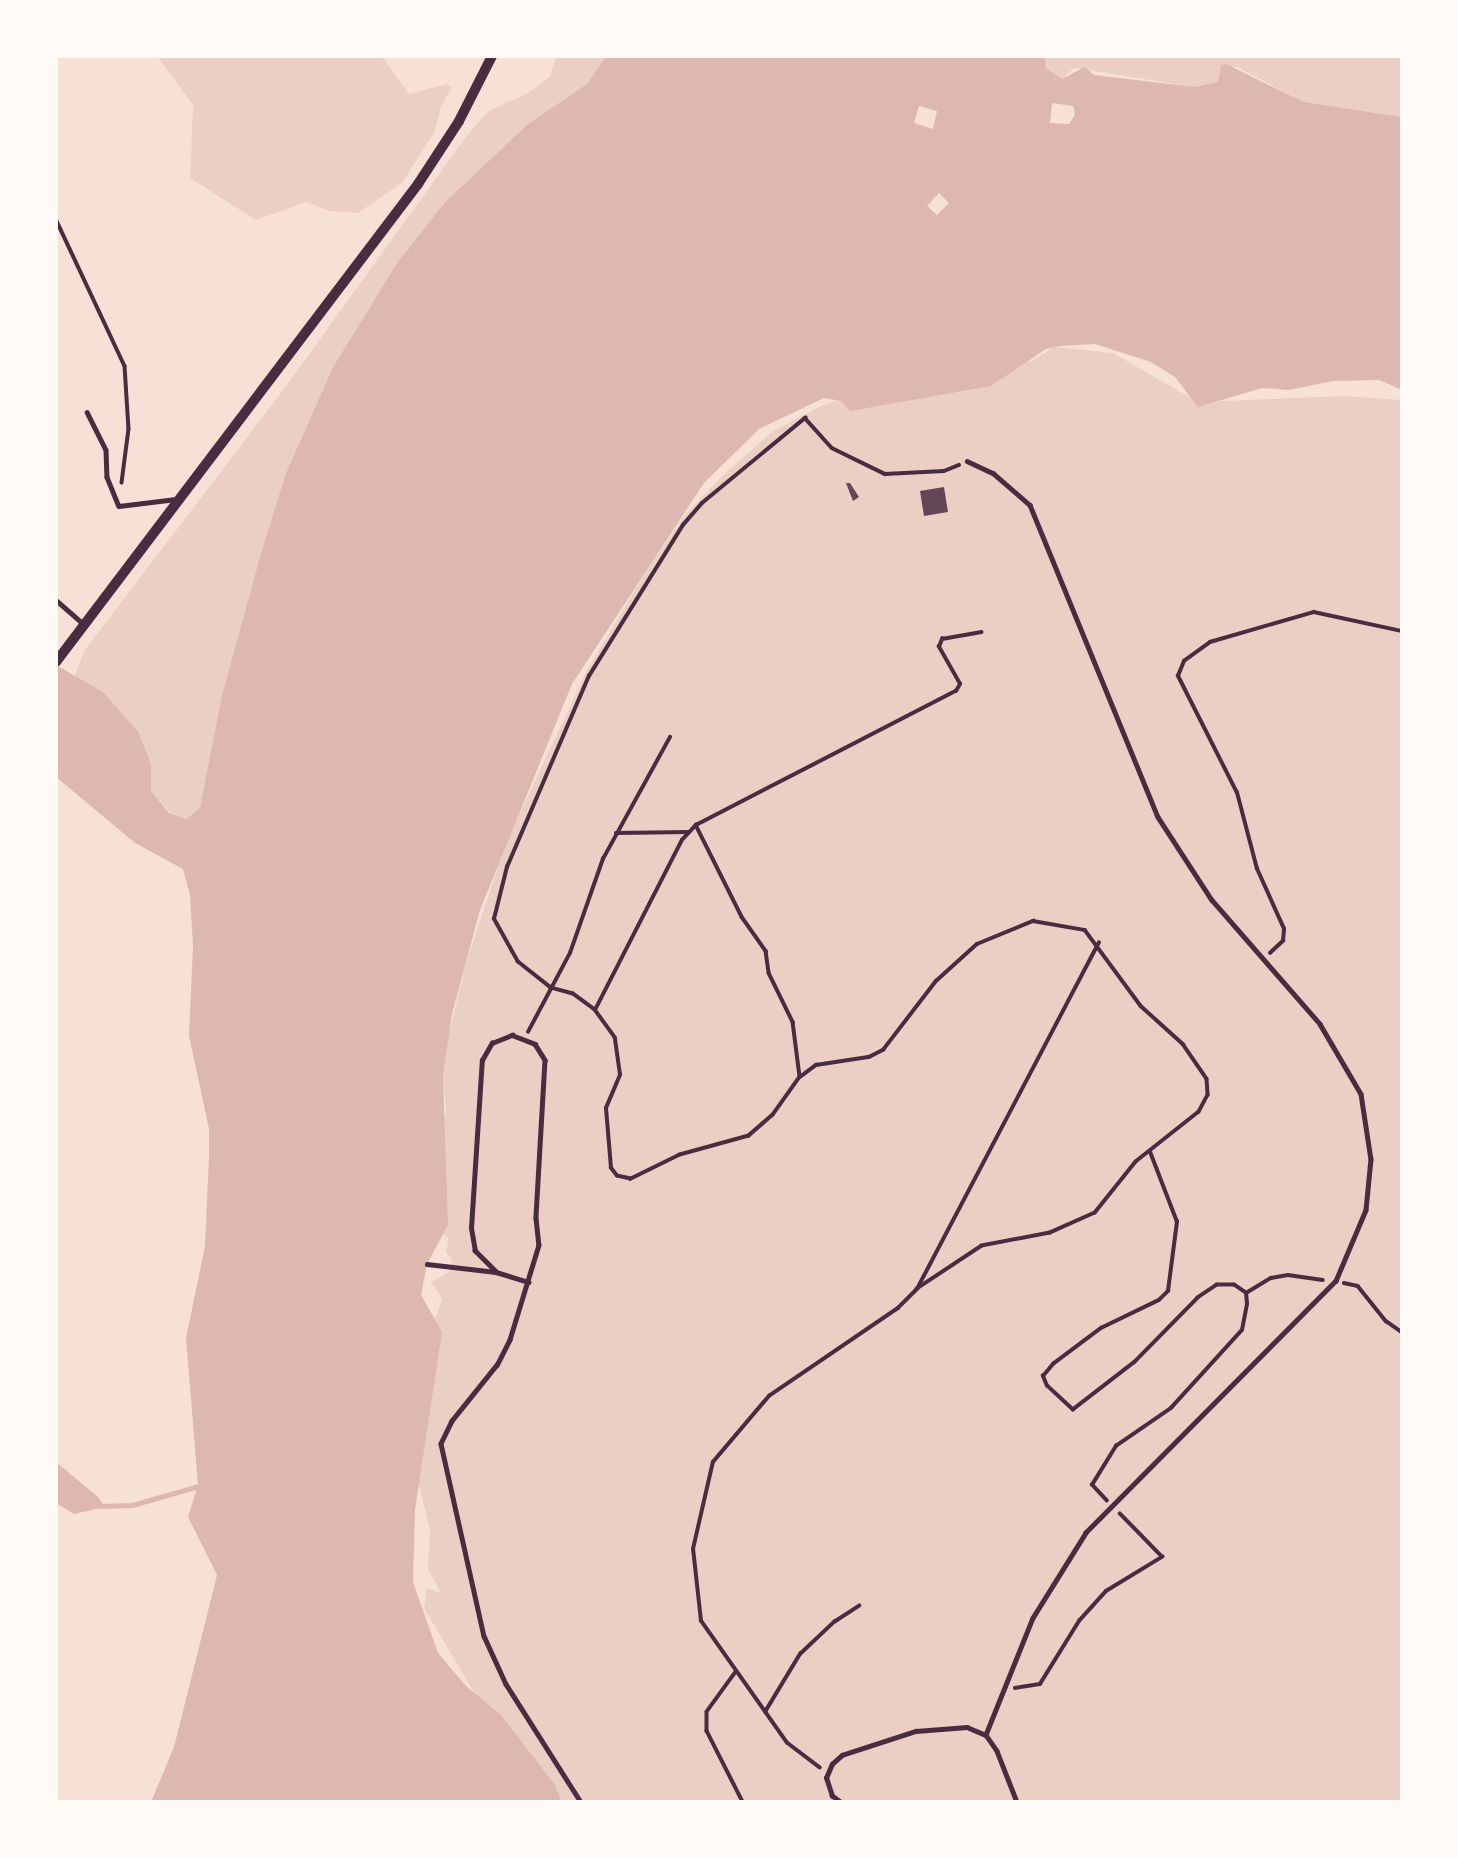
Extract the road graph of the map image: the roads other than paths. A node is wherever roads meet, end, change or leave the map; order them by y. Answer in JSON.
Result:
{"nodes":[{"id":1,"x":492,"y":56,"type":"edge"},
{"id":2,"x":88,"y":412,"type":"dead end"},
{"id":3,"x":967,"y":461,"type":"road end"},
{"id":4,"x":184,"y":498,"type":"junction"},
{"id":5,"x":56,"y":600,"type":"edge"},
{"id":6,"x":82,"y":629,"type":"junction"},
{"id":7,"x":56,"y":662,"type":"edge"},
{"id":8,"x":427,"y":1264,"type":"dead end"},
{"id":9,"x":496,"y":1272,"type":"junction"},
{"id":10,"x":528,"y":1283,"type":"junction"},
{"id":11,"x":986,"y":1735,"type":"junction"},
{"id":12,"x":581,"y":1802,"type":"edge"},
{"id":13,"x":840,"y":1802,"type":"edge"},
{"id":14,"x":1017,"y":1802,"type":"edge"}],
"edges":[{"from":1,"to":4,"type":"street"},
{"from":2,"to":4,"type":"lane"},
{"from":3,"to":11,"type":"lane"},
{"from":4,"to":6,"type":"street"},
{"from":5,"to":6,"type":"lane"},
{"from":6,"to":7,"type":"street"},
{"from":8,"to":9,"type":"lane"},
{"from":9,"to":10,"type":"lane"},
{"from":9,"to":10,"type":"lane"},
{"from":10,"to":12,"type":"lane"},
{"from":11,"to":13,"type":"lane"},
{"from":11,"to":14,"type":"lane"}]}
